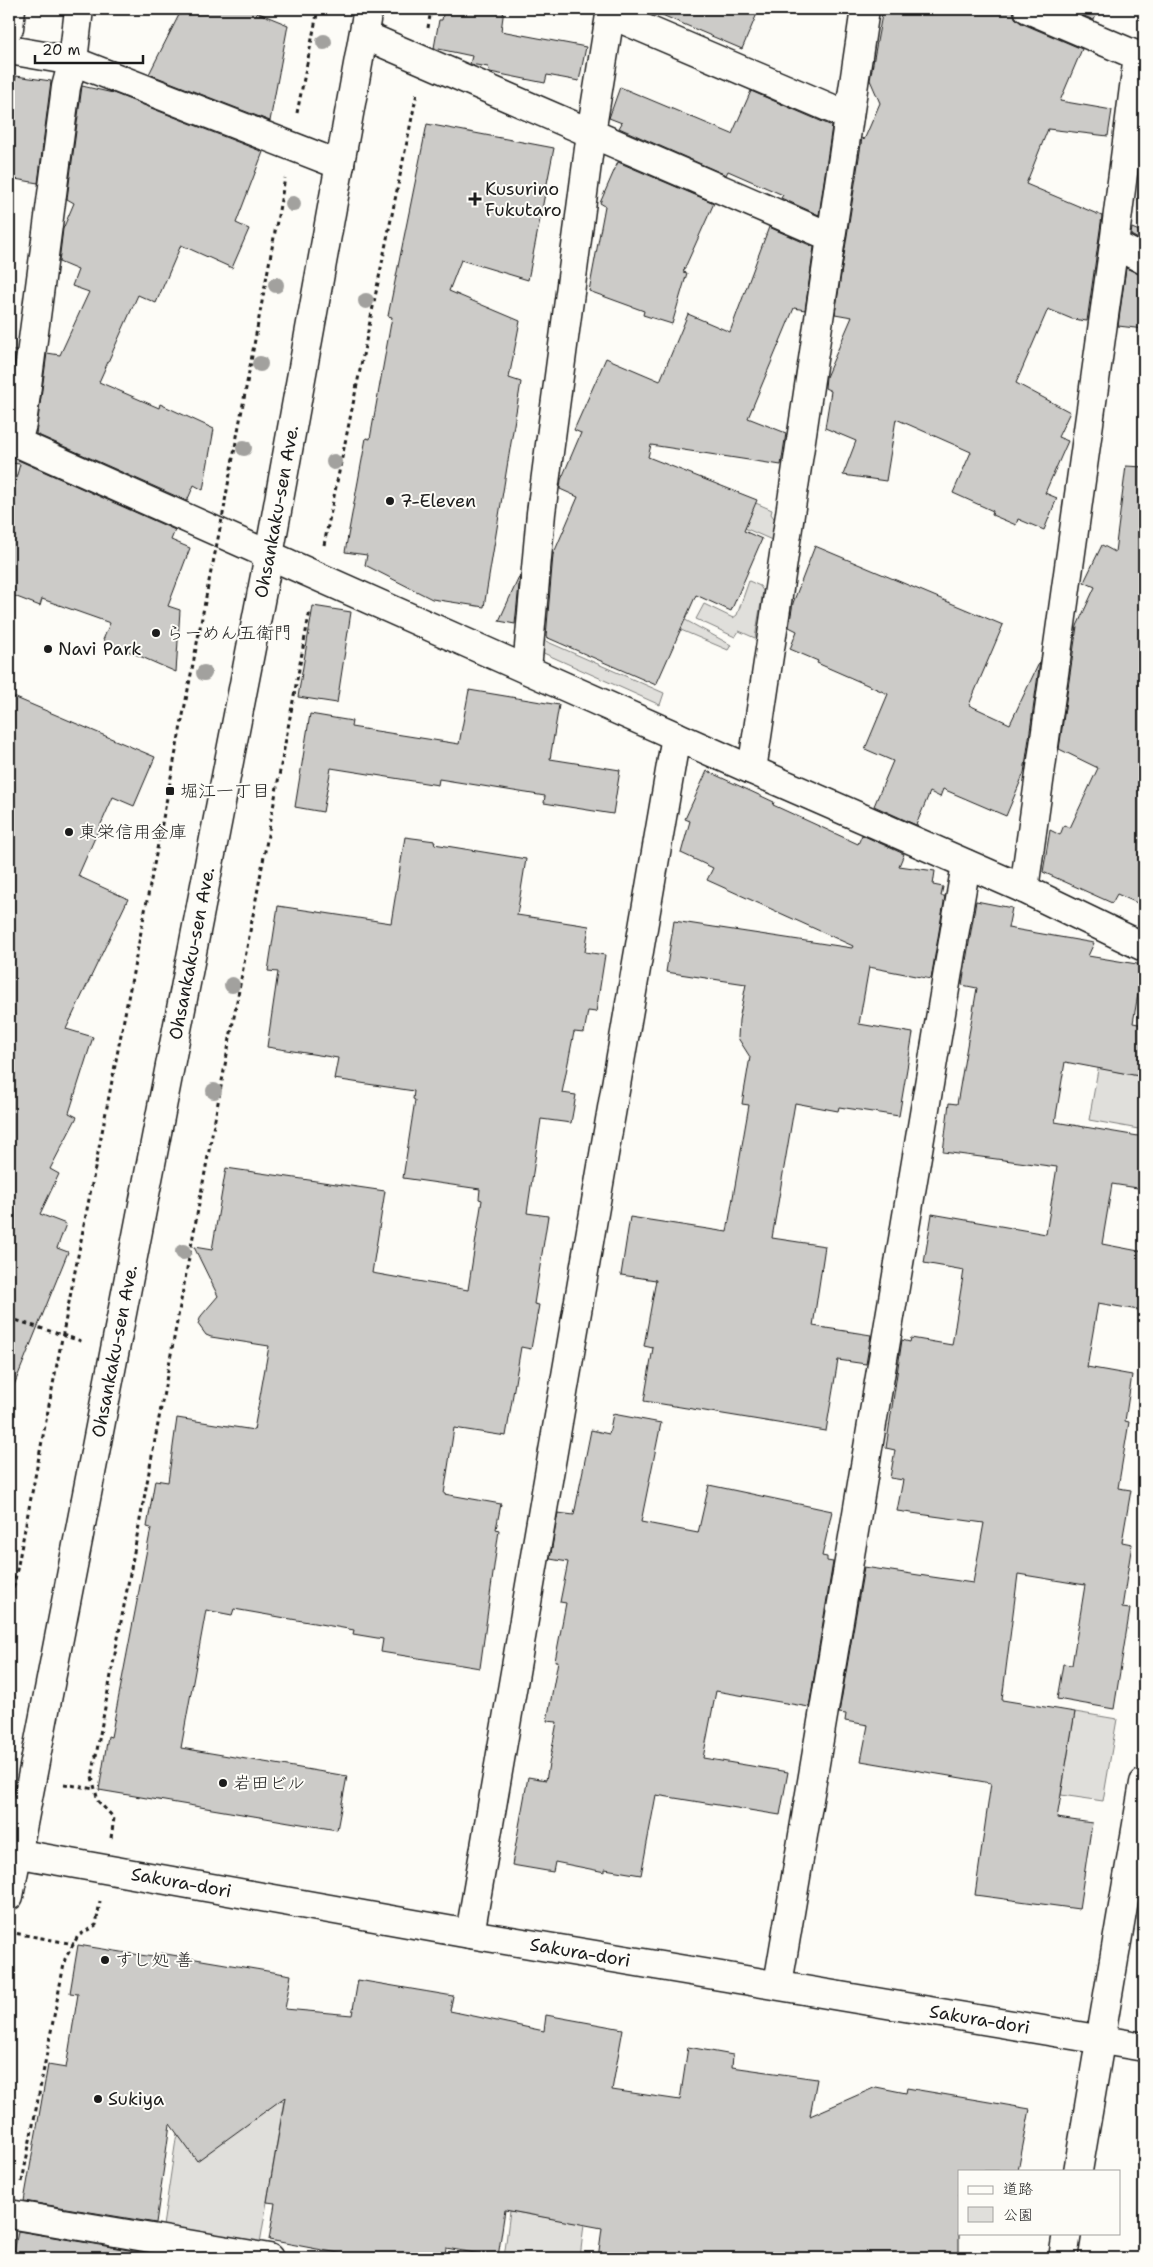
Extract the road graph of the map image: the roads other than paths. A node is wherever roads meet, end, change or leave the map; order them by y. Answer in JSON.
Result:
{"nodes":[{"id":1,"x":11,"y":9,"type":"edge"},
{"id":2,"x":80,"y":9,"type":"edge"},
{"id":3,"x":865,"y":9,"type":"edge"},
{"id":4,"x":1028,"y":9,"type":"edge"},
{"id":5,"x":610,"y":12,"type":"edge"},
{"id":6,"x":366,"y":22,"type":"edge"},
{"id":7,"x":9,"y":28,"type":"edge"},
{"id":8,"x":9,"y":50,"type":"edge"},
{"id":9,"x":73,"y":61,"type":"junction"},
{"id":10,"x":849,"y":116,"type":"junction"},
{"id":11,"x":591,"y":133,"type":"junction"},
{"id":12,"x":340,"y":165,"type":"junction"},
{"id":13,"x":831,"y":237,"type":"junction"},
{"id":14,"x":1114,"y":244,"type":"junction"},
{"id":15,"x":1144,"y":260,"type":"edge"},
{"id":16,"x":13,"y":440,"type":"edge"},
{"id":17,"x":269,"y":554,"type":"junction"},
{"id":18,"x":527,"y":668,"type":"junction"},
{"id":19,"x":676,"y":736,"type":"junction"},
{"id":20,"x":752,"y":770,"type":"junction"},
{"id":21,"x":966,"y":864,"type":"junction"},
{"id":22,"x":1024,"y":889,"type":"junction"},
{"id":23,"x":1144,"y":947,"type":"edge"},
{"id":24,"x":1143,"y":1794,"type":"edge"},
{"id":25,"x":12,"y":1853,"type":"edge"},
{"id":26,"x":9,"y":1896,"type":"edge"},
{"id":27,"x":470,"y":1934,"type":"junction"},
{"id":28,"x":778,"y":1984,"type":"junction"},
{"id":29,"x":1100,"y":2040,"type":"junction"},
{"id":30,"x":1144,"y":2047,"type":"edge"},
{"id":31,"x":1078,"y":2170,"type":"edge"},
{"id":32,"x":12,"y":2215,"type":"edge"},
{"id":33,"x":1067,"y":2234,"type":"edge"},
{"id":34,"x":269,"y":2258,"type":"edge"},
{"id":35,"x":1063,"y":2258,"type":"edge"}],
"edges":[{"from":1,"to":7,"type":"street"},
{"from":2,"to":9,"type":"street"},
{"from":3,"to":10,"type":"street"},
{"from":4,"to":14,"type":"street"},
{"from":5,"to":10,"type":"street"},
{"from":5,"to":11,"type":"street"},
{"from":6,"to":11,"type":"street"},
{"from":6,"to":12,"type":"street","name":"Ohsankaku-sen Ave."},
{"from":8,"to":9,"type":"street"},
{"from":9,"to":12,"type":"street"},
{"from":9,"to":16,"type":"street"},
{"from":10,"to":13,"type":"street"},
{"from":11,"to":13,"type":"street"},
{"from":11,"to":18,"type":"street"},
{"from":12,"to":17,"type":"street","name":"Ohsankaku-sen Ave."},
{"from":13,"to":20,"type":"street"},
{"from":14,"to":15,"type":"street"},
{"from":14,"to":22,"type":"street"},
{"from":16,"to":17,"type":"street"},
{"from":17,"to":18,"type":"street"},
{"from":17,"to":25,"type":"street","name":"Ohsankaku-sen Ave."},
{"from":18,"to":19,"type":"street"},
{"from":19,"to":20,"type":"street"},
{"from":19,"to":27,"type":"street"},
{"from":20,"to":21,"type":"street"},
{"from":21,"to":22,"type":"street"},
{"from":21,"to":28,"type":"street"},
{"from":22,"to":23,"type":"street"},
{"from":24,"to":29,"type":"street"},
{"from":25,"to":26,"type":"street","name":"Ohsankaku-sen Ave."},
{"from":25,"to":27,"type":"street","name":"Sakura-dori"},
{"from":27,"to":28,"type":"street","name":"Sakura-dori"},
{"from":28,"to":29,"type":"street","name":"Sakura-dori"},
{"from":29,"to":30,"type":"street","name":"Sakura-dori"},
{"from":29,"to":31,"type":"street"},
{"from":32,"to":34,"type":"street"},
{"from":33,"to":35,"type":"street"}]}
